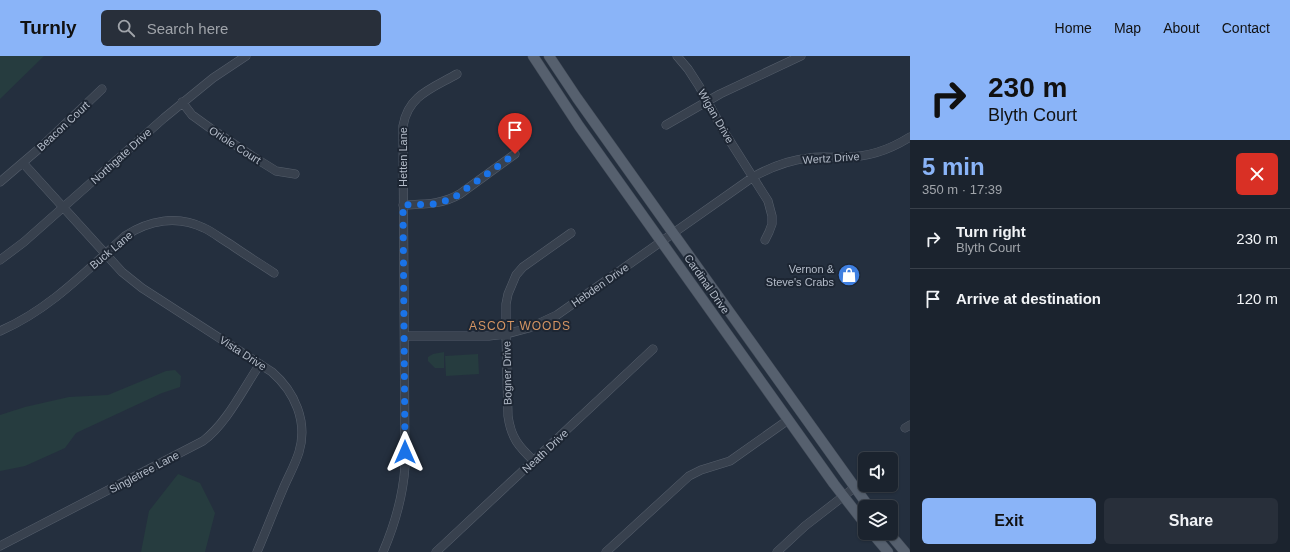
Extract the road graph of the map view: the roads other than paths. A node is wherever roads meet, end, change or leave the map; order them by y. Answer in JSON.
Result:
{"nodes":[{"id":1,"x":246,"y":56,"type":"edge"},
{"id":2,"x":533,"y":56,"type":"edge"},
{"id":3,"x":549,"y":56,"type":"edge"},
{"id":4,"x":677,"y":56,"type":"edge"},
{"id":5,"x":801,"y":56,"type":"edge"},
{"id":6,"x":457,"y":74,"type":"dead end"},
{"id":7,"x":102,"y":89,"type":"dead end"},
{"id":8,"x":707,"y":101,"type":"junction"},
{"id":9,"x":182,"y":102,"type":"junction"},
{"id":10,"x":666,"y":125,"type":"dead end"},
{"id":11,"x":910,"y":138,"type":"edge"},
{"id":12,"x":515,"y":154,"type":"dead end"},
{"id":13,"x":23,"y":163,"type":"junction"},
{"id":14,"x":295,"y":174,"type":"dead end"},
{"id":15,"x":753,"y":177,"type":"junction"},
{"id":16,"x":0,"y":182,"type":"edge"},
{"id":17,"x":403,"y":205,"type":"junction"},
{"id":18,"x":63,"y":207,"type":"junction"},
{"id":19,"x":571,"y":233,"type":"dead end"},
{"id":20,"x":673,"y":233,"type":"junction"},
{"id":21,"x":765,"y":240,"type":"dead end"},
{"id":22,"x":662,"y":241,"type":"junction"},
{"id":23,"x":105,"y":254,"type":"junction"},
{"id":24,"x":0,"y":260,"type":"edge"},
{"id":25,"x":274,"y":273,"type":"dead end"},
{"id":26,"x":0,"y":331,"type":"edge"},
{"id":27,"x":506,"y":334,"type":"junction"},
{"id":28,"x":405,"y":336,"type":"junction"},
{"id":29,"x":653,"y":349,"type":"dead end"},
{"id":30,"x":260,"y":364,"type":"junction"},
{"id":31,"x":788,"y":420,"type":"junction"},
{"id":32,"x":534,"y":461,"type":"junction"},
{"id":33,"x":854,"y":488,"type":"junction"},
{"id":34,"x":844,"y":497,"type":"junction"},
{"id":35,"x":863,"y":500,"type":"edge"},
{"id":36,"x":858,"y":515,"type":"edge"},
{"id":37,"x":878,"y":540,"type":"edge"},
{"id":38,"x":895,"y":540,"type":"edge"},
{"id":39,"x":0,"y":546,"type":"edge"},
{"id":40,"x":257,"y":552,"type":"edge"},
{"id":41,"x":383,"y":552,"type":"edge"},
{"id":42,"x":436,"y":552,"type":"edge"},
{"id":43,"x":606,"y":552,"type":"edge"},
{"id":44,"x":778,"y":552,"type":"edge"},
{"id":45,"x":888,"y":552,"type":"edge"},
{"id":46,"x":905,"y":552,"type":"edge"}],
"edges":[{"from":1,"to":9,"type":"street","name":"Northgate Drive"},
{"from":2,"to":22,"type":"main road","name":"Cardinal Drive"},
{"from":3,"to":20,"type":"main road","name":"Cardinal Drive"},
{"from":4,"to":8,"type":"street","name":"Wigan Drive"},
{"from":5,"to":8,"type":"street"},
{"from":6,"to":17,"type":"street","name":"Hetten Lane"},
{"from":7,"to":13,"type":"street","name":"Beacon Court"},
{"from":8,"to":10,"type":"street"},
{"from":8,"to":15,"type":"street","name":"Wigan Drive"},
{"from":9,"to":14,"type":"street","name":"Oriole Court"},
{"from":9,"to":18,"type":"street","name":"Northgate Drive"},
{"from":11,"to":15,"type":"street","name":"Wertz Drive"},
{"from":12,"to":17,"type":"street"},
{"from":13,"to":16,"type":"street","name":"Beacon Court"},
{"from":13,"to":18,"type":"street"},
{"from":15,"to":20,"type":"street","name":"Wertz Drive"},
{"from":15,"to":21,"type":"street","name":"Wigan Drive"},
{"from":17,"to":28,"type":"street","name":"Hetten Lane"},
{"from":18,"to":23,"type":"street","name":"Vista Drive"},
{"from":18,"to":24,"type":"street","name":"Northgate Drive"},
{"from":19,"to":27,"type":"street","name":"Bogner Drive"},
{"from":20,"to":22,"type":"street","name":"Hebden Drive"},
{"from":20,"to":33,"type":"main road","name":"Cardinal Drive"},
{"from":22,"to":27,"type":"street","name":"Hebden Drive"},
{"from":22,"to":31,"type":"main road","name":"Cardinal Drive"},
{"from":23,"to":25,"type":"street","name":"Buck Lane"},
{"from":23,"to":26,"type":"street","name":"Buck Lane"},
{"from":23,"to":30,"type":"street","name":"Vista Drive"},
{"from":27,"to":28,"type":"street","name":"Hebden Drive"},
{"from":27,"to":32,"type":"street","name":"Bogner Drive"},
{"from":28,"to":41,"type":"street","name":"Hetten Lane"},
{"from":29,"to":32,"type":"street","name":"Neath Drive"},
{"from":30,"to":39,"type":"street","name":"Singletree Lane"},
{"from":30,"to":40,"type":"street","name":"Vista Drive"},
{"from":31,"to":34,"type":"main road","name":"Cardinal Drive"},
{"from":31,"to":43,"type":"street"},
{"from":32,"to":42,"type":"street","name":"Neath Drive"},
{"from":33,"to":34,"type":"street"},
{"from":33,"to":35,"type":"main road","name":"Cardinal Drive"},
{"from":34,"to":36,"type":"main road","name":"Cardinal Drive"},
{"from":34,"to":44,"type":"street"},
{"from":37,"to":45,"type":"main road"},
{"from":38,"to":46,"type":"main road"}]}
